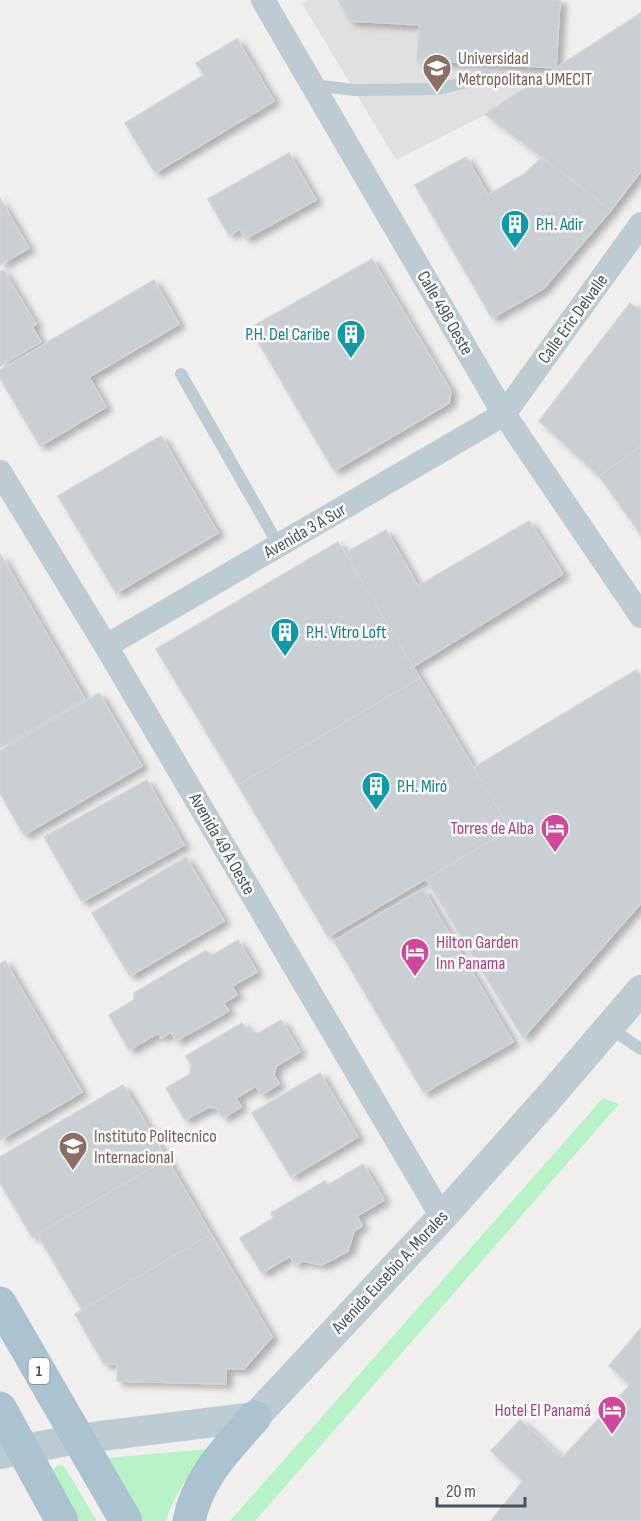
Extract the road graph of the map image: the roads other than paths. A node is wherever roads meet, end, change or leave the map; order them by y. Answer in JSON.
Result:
{"nodes":[{"id":1,"x":263,"y":0,"type":"edge"},
{"id":2,"x":486,"y":77,"type":"dead end"},
{"id":3,"x":312,"y":85,"type":"junction"},
{"id":4,"x":641,"y":224,"type":"edge"},
{"id":5,"x":181,"y":374,"type":"dead end"},
{"id":6,"x":504,"y":414,"type":"junction"},
{"id":7,"x":0,"y":472,"type":"edge"},
{"id":8,"x":279,"y":546,"type":"junction"},
{"id":9,"x":641,"y":616,"type":"edge"},
{"id":10,"x":106,"y":646,"type":"junction"},
{"id":11,"x":641,"y":990,"type":"edge"},
{"id":12,"x":609,"y":1028,"type":"junction"},
{"id":13,"x":641,"y":1049,"type":"edge"},
{"id":14,"x":442,"y":1217,"type":"junction"},
{"id":15,"x":0,"y":1303,"type":"edge"},
{"id":16,"x":0,"y":1408,"type":"edge"},
{"id":17,"x":255,"y":1417,"type":"junction"},
{"id":18,"x":77,"y":1439,"type":"junction"},
{"id":19,"x":12,"y":1453,"type":"edge"},
{"id":20,"x":62,"y":1521,"type":"edge"},
{"id":21,"x":126,"y":1521,"type":"edge"},
{"id":22,"x":189,"y":1521,"type":"edge"}],
"edges":[{"from":1,"to":3,"type":"street","name":"Calle 49B Oeste"},
{"from":2,"to":3,"type":"lane"},
{"from":3,"to":6,"type":"street","name":"Calle 49B Oeste"},
{"from":4,"to":6,"type":"street","name":"Calle Eric Delvalle"},
{"from":5,"to":8,"type":"lane"},
{"from":6,"to":8,"type":"street","name":"Avenida 3 A Sur"},
{"from":6,"to":9,"type":"street","name":"Calle 49B Oeste"},
{"from":7,"to":10,"type":"street","name":"Avenida 49 A Oeste"},
{"from":8,"to":10,"type":"street","name":"Avenida 3 A Sur"},
{"from":10,"to":14,"type":"street","name":"Avenida 49 A Oeste"},
{"from":11,"to":12,"type":"street","name":"Avenida Eusebio A. Morales"},
{"from":12,"to":13,"type":"lane"},
{"from":12,"to":14,"type":"street","name":"Avenida Eusebio A. Morales"},
{"from":14,"to":17,"type":"street","name":"Avenida Eusebio A. Morales"},
{"from":15,"to":18,"type":"main road","number":"1"},
{"from":16,"to":19,"type":"main road"},
{"from":17,"to":18,"type":"street"},
{"from":17,"to":22,"type":"main road"},
{"from":18,"to":19,"type":"street"},
{"from":18,"to":21,"type":"main road","number":"1"},
{"from":19,"to":20,"type":"main road"}]}
